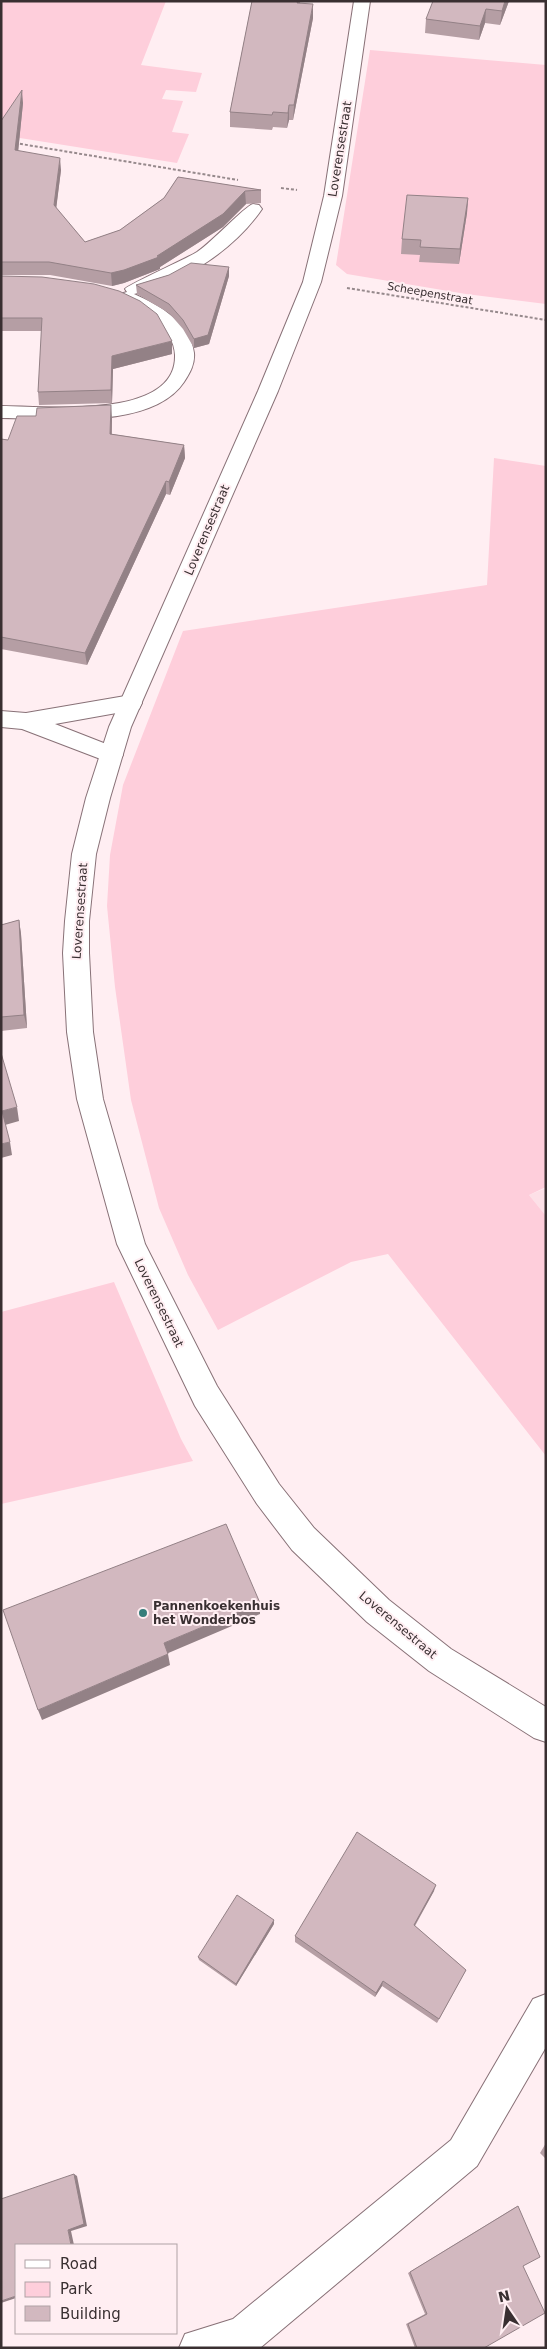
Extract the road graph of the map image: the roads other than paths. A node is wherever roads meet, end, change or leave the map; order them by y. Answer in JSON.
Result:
{"nodes":[{"id":1,"x":362,"y":1,"type":"edge"},
{"id":2,"x":254,"y":209,"type":"edge"},
{"id":3,"x":1,"y":412,"type":"edge"},
{"id":4,"x":131,"y":703,"type":"junction"},
{"id":5,"x":1,"y":705,"type":"edge"},
{"id":6,"x":66,"y":715,"type":"junction"},
{"id":7,"x":1,"y":719,"type":"edge"},
{"id":8,"x":25,"y":722,"type":"junction"},
{"id":9,"x":111,"y":755,"type":"junction"},
{"id":10,"x":546,"y":1726,"type":"edge"},
{"id":11,"x":546,"y":2012,"type":"edge"},
{"id":12,"x":239,"y":2342,"type":"edge"},
{"id":13,"x":200,"y":2348,"type":"edge"}],
"edges":[{"from":1,"to":4,"type":"street","name":"Loverensestraat"},
{"from":2,"to":3,"type":"street"},
{"from":4,"to":6,"type":"street"},
{"from":4,"to":9,"type":"street","name":"Loverensestraat"},
{"from":5,"to":6,"type":"street"},
{"from":6,"to":8,"type":"street"},
{"from":7,"to":8,"type":"street"},
{"from":8,"to":9,"type":"street"},
{"from":9,"to":10,"type":"street","name":"Loverensestraat"},
{"from":11,"to":12,"type":"street"},
{"from":12,"to":13,"type":"street"}]}
